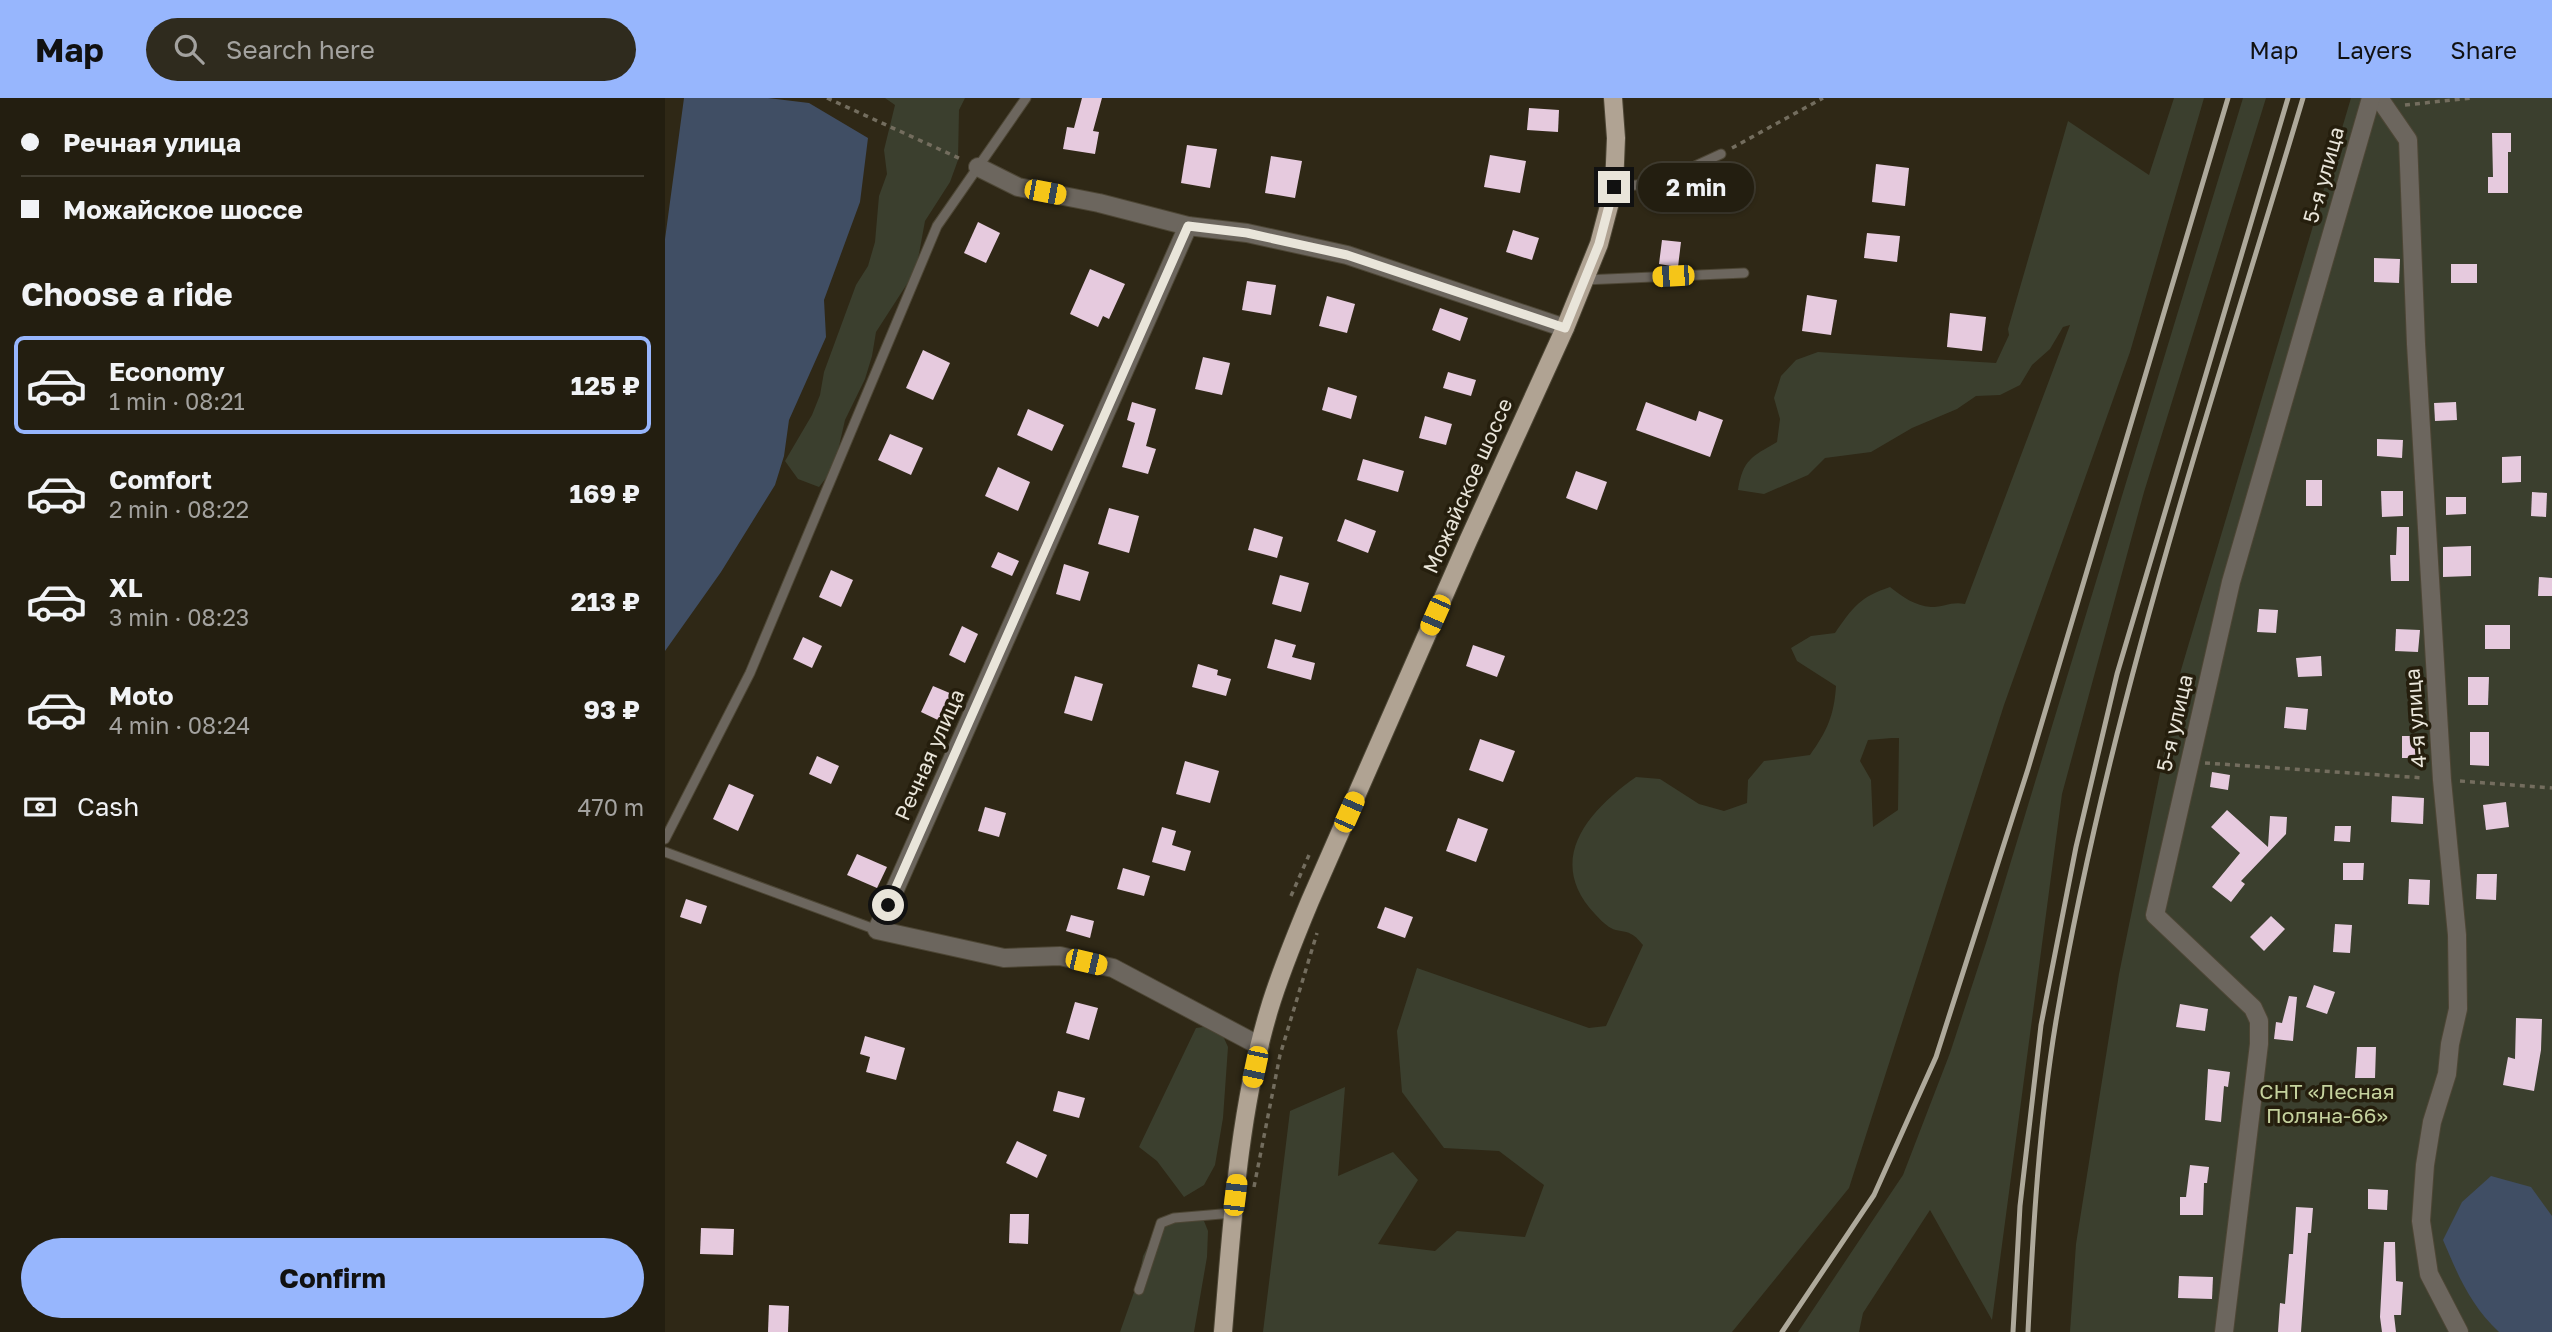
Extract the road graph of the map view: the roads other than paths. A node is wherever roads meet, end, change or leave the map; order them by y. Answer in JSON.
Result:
{"nodes":[{"id":1,"x":1026,"y":98,"type":"edge"},
{"id":2,"x":1613,"y":98,"type":"edge"},
{"id":3,"x":2378,"y":101,"type":"edge"},
{"id":4,"x":1721,"y":155,"type":"road end"},
{"id":5,"x":978,"y":167,"type":"junction"},
{"id":6,"x":1614,"y":187,"type":"junction"},
{"id":7,"x":1188,"y":226,"type":"junction"},
{"id":8,"x":1744,"y":273,"type":"dead end"},
{"id":9,"x":1584,"y":280,"type":"junction"},
{"id":10,"x":1565,"y":328,"type":"junction"},
{"id":11,"x":665,"y":839,"type":"edge"},
{"id":12,"x":665,"y":852,"type":"edge"},
{"id":13,"x":877,"y":930,"type":"junction"},
{"id":14,"x":1259,"y":1046,"type":"junction"},
{"id":15,"x":1233,"y":1213,"type":"junction"},
{"id":16,"x":1139,"y":1290,"type":"dead end"},
{"id":17,"x":1223,"y":1332,"type":"edge"},
{"id":18,"x":2224,"y":1332,"type":"edge"},
{"id":19,"x":2459,"y":1332,"type":"edge"}],
"edges":[{"from":1,"to":5,"type":"lane"},
{"from":2,"to":6,"type":"main road","name":"Можайское шоссе"},
{"from":3,"to":18,"type":"street","name":"5-я улица"},
{"from":3,"to":19,"type":"street","name":"4-я улица"},
{"from":4,"to":6,"type":"lane"},
{"from":5,"to":7,"type":"street"},
{"from":5,"to":11,"type":"lane"},
{"from":6,"to":9,"type":"main road","name":"Можайское шоссе"},
{"from":7,"to":10,"type":"street"},
{"from":7,"to":13,"type":"street","name":"Речная улица"},
{"from":8,"to":9,"type":"lane"},
{"from":9,"to":10,"type":"main road","name":"Можайское шоссе"},
{"from":10,"to":14,"type":"main road","name":"Можайское шоссе"},
{"from":12,"to":13,"type":"lane"},
{"from":13,"to":14,"type":"street"},
{"from":14,"to":15,"type":"main road","name":"Можайское шоссе"},
{"from":15,"to":16,"type":"lane"},
{"from":15,"to":17,"type":"main road","name":"Можайское шоссе"}]}
